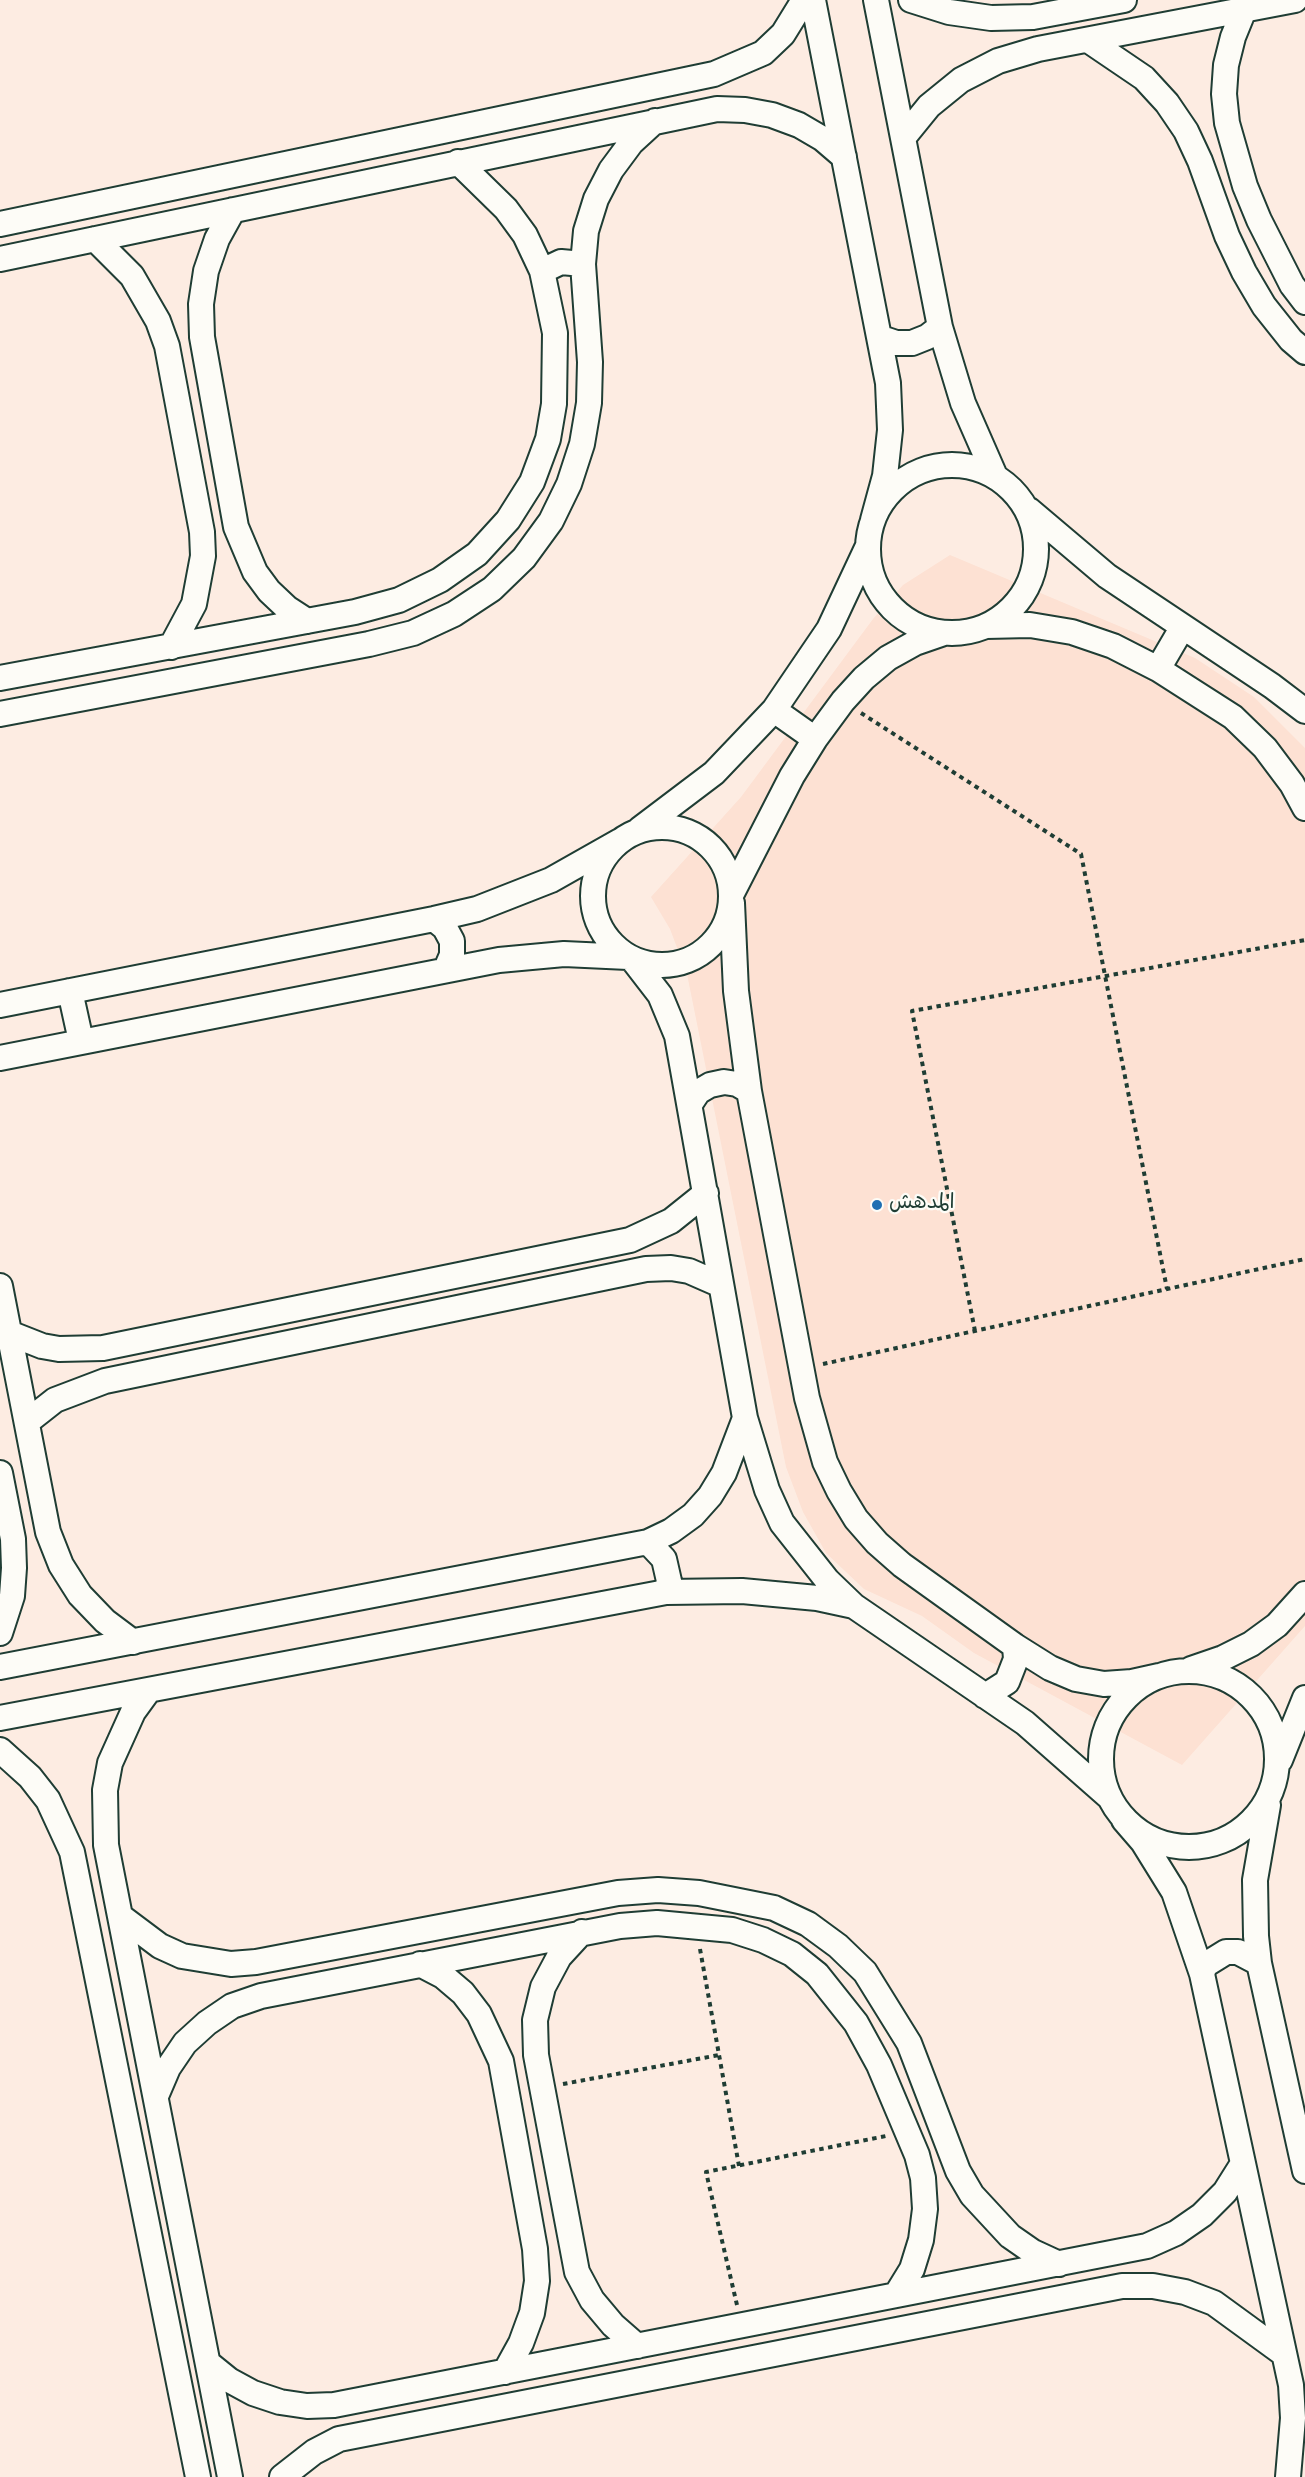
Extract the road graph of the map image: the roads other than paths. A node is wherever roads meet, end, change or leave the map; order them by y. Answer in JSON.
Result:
{"nodes":[{"id":1,"x":804,"y":0,"type":"edge"},
{"id":2,"x":813,"y":0,"type":"edge"},
{"id":3,"x":876,"y":0,"type":"edge"},
{"id":4,"x":911,"y":0,"type":"edge"},
{"id":5,"x":1124,"y":0,"type":"edge"},
{"id":6,"x":1295,"y":0,"type":"edge"},
{"id":7,"x":1244,"y":10,"type":"junction"},
{"id":8,"x":1033,"y":17,"type":"junction"},
{"id":9,"x":1088,"y":40,"type":"junction"},
{"id":10,"x":1038,"y":50,"type":"junction"},
{"id":11,"x":714,"y":74,"type":"junction"},
{"id":12,"x":717,"y":109,"type":"junction"},
{"id":13,"x":655,"y":121,"type":"junction"},
{"id":14,"x":903,"y":138,"type":"junction"},
{"id":15,"x":1235,"y":151,"type":"junction"},
{"id":16,"x":844,"y":157,"type":"junction"},
{"id":17,"x":1200,"y":161,"type":"junction"},
{"id":18,"x":291,"y":162,"type":"junction"},
{"id":19,"x":458,"y":162,"type":"junction"},
{"id":20,"x":299,"y":196,"type":"junction"},
{"id":21,"x":232,"y":210,"type":"junction"},
{"id":22,"x":0,"y":224,"type":"edge"},
{"id":23,"x":95,"y":239,"type":"junction"},
{"id":24,"x":0,"y":259,"type":"edge"},
{"id":25,"x":583,"y":264,"type":"junction"},
{"id":26,"x":542,"y":271,"type":"junction"},
{"id":27,"x":1305,"y":302,"type":"edge"},
{"id":28,"x":940,"y":327,"type":"junction"},
{"id":29,"x":202,"y":337,"type":"junction"},
{"id":30,"x":881,"y":338,"type":"junction"},
{"id":31,"x":167,"y":346,"type":"junction"},
{"id":32,"x":1305,"y":352,"type":"edge"},
{"id":33,"x":995,"y":476,"type":"junction"},
{"id":34,"x":1026,"y":507,"type":"junction"},
{"id":35,"x":873,"y":520,"type":"junction"},
{"id":36,"x":236,"y":527,"type":"junction"},
{"id":37,"x":202,"y":532,"type":"junction"},
{"id":38,"x":868,"y":546,"type":"junction"},
{"id":39,"x":308,"y":621,"type":"junction"},
{"id":40,"x":986,"y":626,"type":"junction"},
{"id":41,"x":1182,"y":628,"type":"junction"},
{"id":42,"x":944,"y":633,"type":"junction"},
{"id":43,"x":171,"y":647,"type":"junction"},
{"id":44,"x":1158,"y":669,"type":"junction"},
{"id":45,"x":0,"y":678,"type":"edge"},
{"id":46,"x":1302,"y":707,"type":"edge"},
{"id":47,"x":774,"y":710,"type":"junction"},
{"id":48,"x":0,"y":714,"type":"edge"},
{"id":49,"x":815,"y":739,"type":"junction"},
{"id":50,"x":1305,"y":808,"type":"edge"},
{"id":51,"x":630,"y":835,"type":"junction"},
{"id":52,"x":732,"y":898,"type":"junction"},
{"id":53,"x":434,"y":920,"type":"junction"},
{"id":54,"x":631,"y":958,"type":"junction"},
{"id":55,"x":447,"y":969,"type":"junction"},
{"id":56,"x":70,"y":992,"type":"junction"},
{"id":57,"x":3,"y":1003,"type":"edge"},
{"id":58,"x":81,"y":1041,"type":"junction"},
{"id":59,"x":0,"y":1058,"type":"edge"},
{"id":60,"x":749,"y":1091,"type":"junction"},
{"id":61,"x":690,"y":1104,"type":"junction"},
{"id":62,"x":706,"y":1193,"type":"junction"},
{"id":63,"x":721,"y":1285,"type":"junction"},
{"id":64,"x":0,"y":1286,"type":"edge"},
{"id":65,"x":9,"y":1333,"type":"junction"},
{"id":66,"x":745,"y":1418,"type":"junction"},
{"id":67,"x":27,"y":1422,"type":"junction"},
{"id":68,"x":0,"y":1473,"type":"edge"},
{"id":69,"x":48,"y":1532,"type":"junction"},
{"id":70,"x":13,"y":1539,"type":"junction"},
{"id":71,"x":648,"y":1542,"type":"junction"},
{"id":72,"x":666,"y":1592,"type":"junction"},
{"id":73,"x":1305,"y":1594,"type":"edge"},
{"id":74,"x":854,"y":1605,"type":"junction"},
{"id":75,"x":0,"y":1633,"type":"edge"},
{"id":76,"x":134,"y":1641,"type":"junction"},
{"id":77,"x":1015,"y":1646,"type":"junction"},
{"id":78,"x":0,"y":1667,"type":"edge"},
{"id":79,"x":1187,"y":1670,"type":"junction"},
{"id":80,"x":1159,"y":1676,"type":"junction"},
{"id":81,"x":149,"y":1690,"type":"junction"},
{"id":82,"x":985,"y":1696,"type":"junction"},
{"id":83,"x":1305,"y":1698,"type":"edge"},
{"id":84,"x":0,"y":1718,"type":"edge"},
{"id":85,"x":0,"y":1750,"type":"edge"},
{"id":86,"x":1278,"y":1766,"type":"junction"},
{"id":87,"x":1271,"y":1794,"type":"junction"},
{"id":88,"x":1108,"y":1796,"type":"junction"},
{"id":89,"x":1124,"y":1820,"type":"junction"},
{"id":90,"x":106,"y":1845,"type":"junction"},
{"id":91,"x":72,"y":1852,"type":"junction"},
{"id":92,"x":739,"y":1899,"type":"junction"},
{"id":93,"x":120,"y":1916,"type":"junction"},
{"id":94,"x":732,"y":1930,"type":"junction"},
{"id":95,"x":582,"y":1932,"type":"junction"},
{"id":96,"x":256,"y":1962,"type":"junction"},
{"id":97,"x":1259,"y":1963,"type":"junction"},
{"id":98,"x":420,"y":1964,"type":"junction"},
{"id":99,"x":1202,"y":1974,"type":"junction"},
{"id":100,"x":261,"y":1996,"type":"junction"},
{"id":101,"x":536,"y":2055,"type":"junction"},
{"id":102,"x":501,"y":2061,"type":"junction"},
{"id":103,"x":156,"y":2096,"type":"junction"},
{"id":104,"x":1304,"y":2159,"type":"edge"},
{"id":105,"x":1242,"y":2165,"type":"junction"},
{"id":106,"x":958,"y":2171,"type":"junction"},
{"id":107,"x":923,"y":2178,"type":"junction"},
{"id":108,"x":181,"y":2223,"type":"junction"},
{"id":109,"x":148,"y":2230,"type":"junction"},
{"id":110,"x":569,"y":2240,"type":"junction"},
{"id":111,"x":535,"y":2249,"type":"junction"},
{"id":112,"x":1114,"y":2253,"type":"junction"},
{"id":113,"x":1059,"y":2264,"type":"junction"},
{"id":114,"x":1122,"y":2286,"type":"junction"},
{"id":115,"x":896,"y":2295,"type":"junction"},
{"id":116,"x":691,"y":2336,"type":"junction"},
{"id":117,"x":637,"y":2346,"type":"junction"},
{"id":118,"x":1284,"y":2354,"type":"junction"},
{"id":119,"x":208,"y":2362,"type":"junction"},
{"id":120,"x":697,"y":2368,"type":"junction"},
{"id":121,"x":505,"y":2372,"type":"junction"},
{"id":122,"x":1298,"y":2388,"type":"edge"},
{"id":123,"x":334,"y":2405,"type":"junction"},
{"id":124,"x":339,"y":2439,"type":"junction"},
{"id":125,"x":198,"y":2477,"type":"edge"},
{"id":126,"x":230,"y":2477,"type":"edge"},
{"id":127,"x":282,"y":2477,"type":"edge"},
{"id":128,"x":1288,"y":2477,"type":"edge"}],
"edges":[{"from":1,"to":11,"type":"street"},
{"from":2,"to":16,"type":"street"},
{"from":3,"to":14,"type":"street"},
{"from":4,"to":8,"type":"street"},
{"from":5,"to":8,"type":"street"},
{"from":6,"to":7,"type":"street"},
{"from":7,"to":9,"type":"street"},
{"from":7,"to":15,"type":"street"},
{"from":8,"to":10,"type":"street"},
{"from":9,"to":10,"type":"street"},
{"from":9,"to":17,"type":"street"},
{"from":10,"to":14,"type":"street"},
{"from":11,"to":12,"type":"street"},
{"from":11,"to":18,"type":"street"},
{"from":12,"to":13,"type":"street"},
{"from":12,"to":16,"type":"street"},
{"from":13,"to":19,"type":"street"},
{"from":13,"to":25,"type":"street"},
{"from":14,"to":28,"type":"street"},
{"from":15,"to":17,"type":"street"},
{"from":15,"to":27,"type":"street"},
{"from":16,"to":30,"type":"street"},
{"from":17,"to":32,"type":"street"},
{"from":18,"to":20,"type":"street"},
{"from":18,"to":22,"type":"street"},
{"from":19,"to":20,"type":"street"},
{"from":19,"to":26,"type":"street"},
{"from":20,"to":21,"type":"street"},
{"from":21,"to":23,"type":"street"},
{"from":21,"to":29,"type":"street"},
{"from":23,"to":24,"type":"street"},
{"from":23,"to":31,"type":"street"},
{"from":25,"to":26,"type":"street"},
{"from":25,"to":48,"type":"street"},
{"from":26,"to":39,"type":"street"},
{"from":28,"to":30,"type":"street"},
{"from":28,"to":33,"type":"street"},
{"from":29,"to":31,"type":"street"},
{"from":29,"to":36,"type":"street"},
{"from":30,"to":35,"type":"street"},
{"from":31,"to":37,"type":"street"},
{"from":33,"to":34,"type":"street"},
{"from":33,"to":35,"type":"street"},
{"from":34,"to":40,"type":"street"},
{"from":34,"to":41,"type":"street"},
{"from":35,"to":38,"type":"street"},
{"from":36,"to":37,"type":"street"},
{"from":36,"to":39,"type":"street"},
{"from":37,"to":43,"type":"street"},
{"from":38,"to":42,"type":"street"},
{"from":38,"to":47,"type":"street"},
{"from":39,"to":43,"type":"street"},
{"from":40,"to":42,"type":"street"},
{"from":40,"to":44,"type":"street"},
{"from":41,"to":44,"type":"street"},
{"from":41,"to":46,"type":"street"},
{"from":42,"to":49,"type":"street"},
{"from":43,"to":45,"type":"street"},
{"from":44,"to":50,"type":"street"},
{"from":47,"to":49,"type":"street"},
{"from":47,"to":51,"type":"street"},
{"from":49,"to":52,"type":"street"},
{"from":51,"to":52,"type":"street"},
{"from":51,"to":53,"type":"street"},
{"from":51,"to":54,"type":"street"},
{"from":52,"to":54,"type":"street"},
{"from":52,"to":60,"type":"street"},
{"from":53,"to":55,"type":"street"},
{"from":53,"to":56,"type":"street"},
{"from":54,"to":55,"type":"street"},
{"from":54,"to":61,"type":"street"},
{"from":55,"to":58,"type":"street"},
{"from":56,"to":57,"type":"street"},
{"from":56,"to":58,"type":"street"},
{"from":58,"to":59,"type":"street"},
{"from":60,"to":61,"type":"street"},
{"from":60,"to":77,"type":"street"},
{"from":61,"to":62,"type":"street"},
{"from":62,"to":63,"type":"street"},
{"from":62,"to":65,"type":"street"},
{"from":63,"to":66,"type":"street"},
{"from":63,"to":67,"type":"street"},
{"from":64,"to":65,"type":"street"},
{"from":65,"to":67,"type":"street"},
{"from":66,"to":71,"type":"street"},
{"from":66,"to":74,"type":"street"},
{"from":67,"to":69,"type":"street"},
{"from":68,"to":70,"type":"street"},
{"from":69,"to":70,"type":"street"},
{"from":69,"to":76,"type":"street"},
{"from":70,"to":75,"type":"street"},
{"from":71,"to":72,"type":"street"},
{"from":71,"to":76,"type":"street"},
{"from":72,"to":74,"type":"street"},
{"from":72,"to":81,"type":"street"},
{"from":73,"to":79,"type":"street"},
{"from":74,"to":82,"type":"street"},
{"from":76,"to":78,"type":"street"},
{"from":77,"to":80,"type":"street"},
{"from":77,"to":82,"type":"street"},
{"from":79,"to":80,"type":"street"},
{"from":79,"to":86,"type":"street"},
{"from":80,"to":88,"type":"street"},
{"from":81,"to":84,"type":"street"},
{"from":81,"to":90,"type":"street"},
{"from":82,"to":88,"type":"street"},
{"from":83,"to":86,"type":"street"},
{"from":85,"to":91,"type":"street"},
{"from":86,"to":87,"type":"street"},
{"from":87,"to":89,"type":"street"},
{"from":87,"to":97,"type":"street"},
{"from":88,"to":89,"type":"street"},
{"from":89,"to":99,"type":"street"},
{"from":90,"to":91,"type":"street"},
{"from":90,"to":93,"type":"street"},
{"from":91,"to":109,"type":"street"},
{"from":92,"to":94,"type":"street"},
{"from":92,"to":96,"type":"street"},
{"from":92,"to":106,"type":"street"},
{"from":93,"to":96,"type":"street"},
{"from":93,"to":103,"type":"street"},
{"from":94,"to":95,"type":"street"},
{"from":94,"to":107,"type":"street"},
{"from":95,"to":98,"type":"street"},
{"from":95,"to":101,"type":"street"},
{"from":96,"to":100,"type":"street"},
{"from":97,"to":99,"type":"street"},
{"from":97,"to":104,"type":"street"},
{"from":98,"to":100,"type":"street"},
{"from":98,"to":102,"type":"street"},
{"from":99,"to":105,"type":"street"},
{"from":100,"to":103,"type":"street"},
{"from":101,"to":102,"type":"street"},
{"from":101,"to":110,"type":"street"},
{"from":102,"to":111,"type":"street"},
{"from":103,"to":108,"type":"street"},
{"from":105,"to":112,"type":"street"},
{"from":105,"to":118,"type":"street"},
{"from":106,"to":107,"type":"street"},
{"from":106,"to":113,"type":"street"},
{"from":107,"to":115,"type":"street"},
{"from":108,"to":109,"type":"street"},
{"from":108,"to":119,"type":"street"},
{"from":109,"to":125,"type":"street"},
{"from":110,"to":111,"type":"street"},
{"from":110,"to":117,"type":"street"},
{"from":111,"to":121,"type":"street"},
{"from":112,"to":113,"type":"street"},
{"from":112,"to":114,"type":"street"},
{"from":113,"to":115,"type":"street"},
{"from":114,"to":118,"type":"street"},
{"from":114,"to":120,"type":"street"},
{"from":115,"to":116,"type":"street"},
{"from":116,"to":117,"type":"street"},
{"from":116,"to":120,"type":"street"},
{"from":117,"to":121,"type":"street"},
{"from":118,"to":122,"type":"street"},
{"from":119,"to":123,"type":"street"},
{"from":119,"to":126,"type":"street"},
{"from":120,"to":124,"type":"street"},
{"from":121,"to":123,"type":"street"},
{"from":122,"to":128,"type":"street"},
{"from":123,"to":124,"type":"street"},
{"from":124,"to":127,"type":"street"}]}
